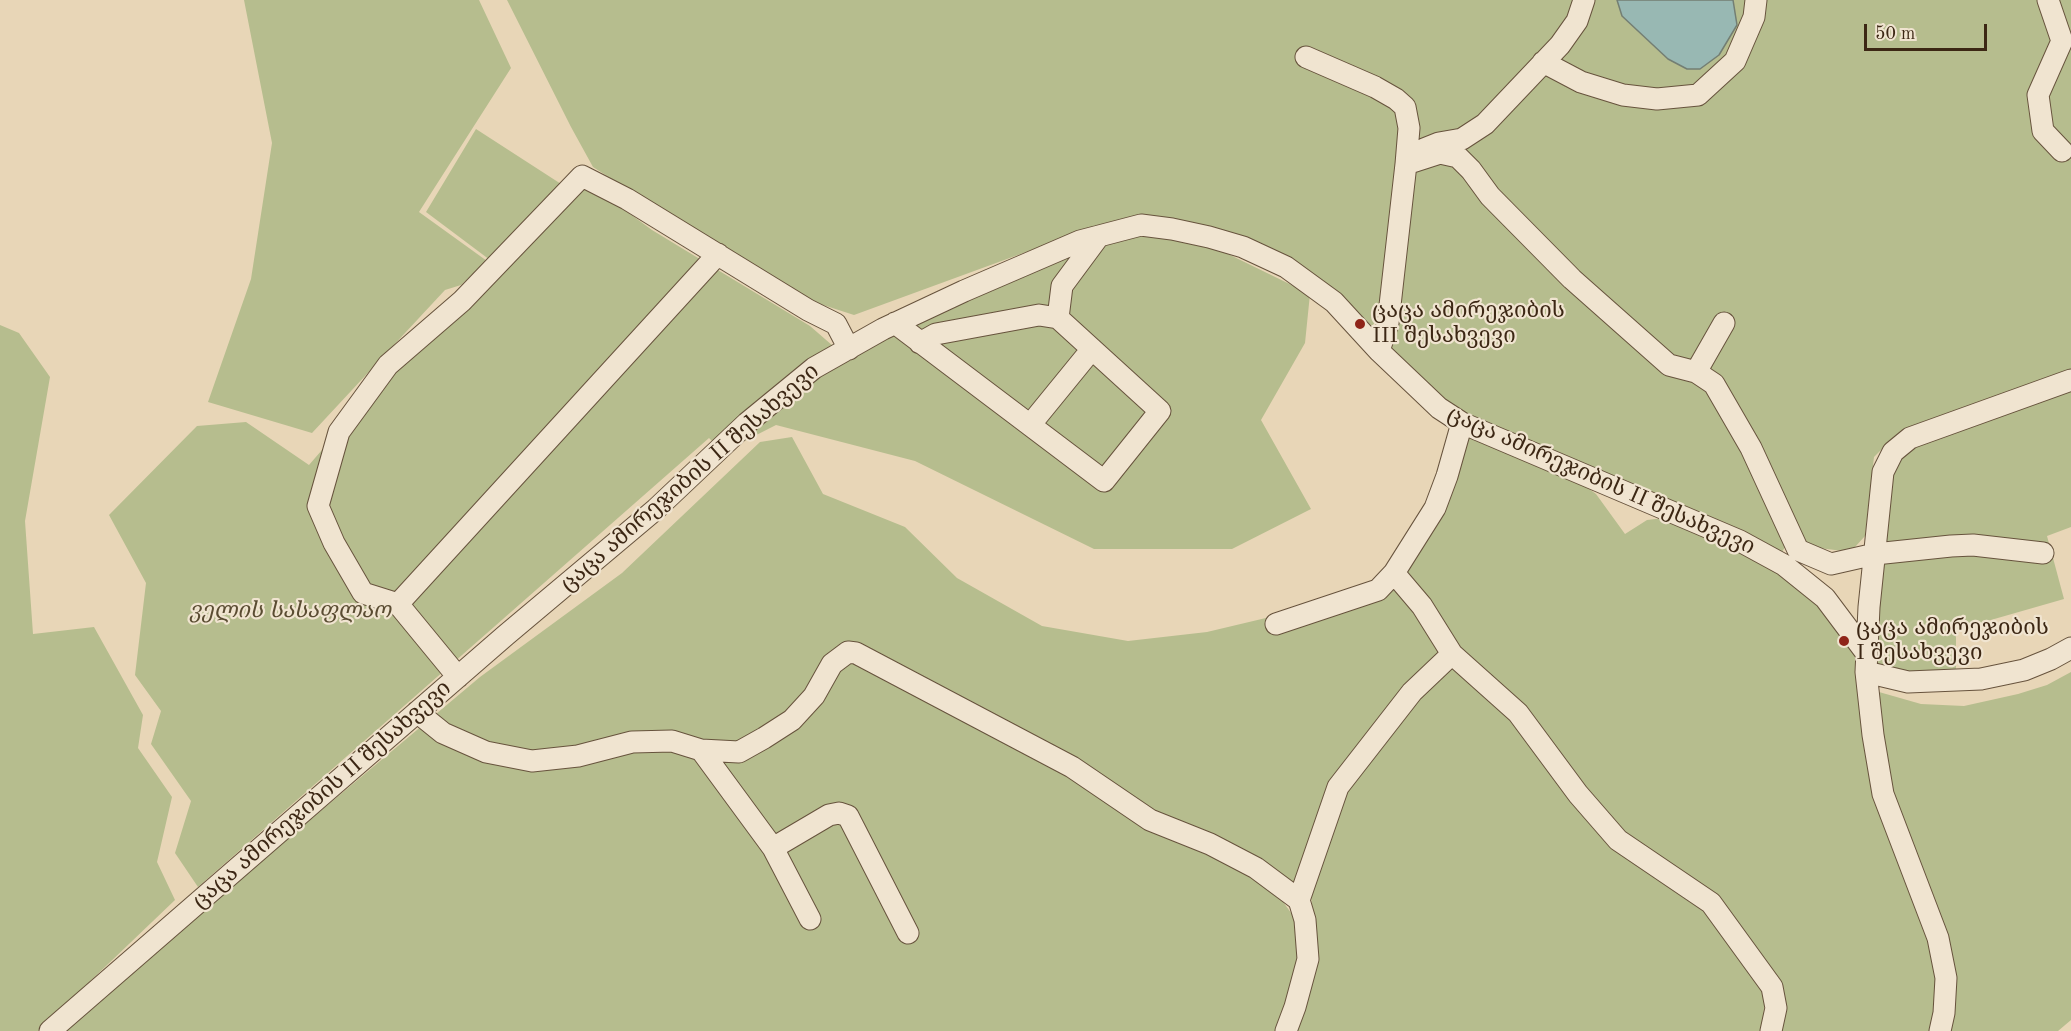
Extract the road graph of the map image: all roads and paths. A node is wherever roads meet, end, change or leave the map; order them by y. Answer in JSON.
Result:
{"nodes":[{"id":1,"x":1584,"y":0,"type":"edge"},
{"id":2,"x":1756,"y":0,"type":"edge"},
{"id":3,"x":2048,"y":0,"type":"edge"},
{"id":4,"x":1306,"y":57,"type":"dead end"},
{"id":5,"x":1543,"y":62,"type":"junction"},
{"id":6,"x":2062,"y":152,"type":"dead end"},
{"id":7,"x":1406,"y":164,"type":"junction"},
{"id":8,"x":1099,"y":236,"type":"junction"},
{"id":9,"x":718,"y":254,"type":"junction"},
{"id":10,"x":1058,"y":318,"type":"junction"},
{"id":11,"x":895,"y":323,"type":"junction"},
{"id":12,"x":1724,"y":323,"type":"dead end"},
{"id":13,"x":920,"y":343,"type":"junction"},
{"id":14,"x":849,"y":348,"type":"junction"},
{"id":15,"x":1092,"y":349,"type":"junction"},
{"id":16,"x":1379,"y":351,"type":"junction"},
{"id":17,"x":1696,"y":372,"type":"junction"},
{"id":18,"x":2071,"y":380,"type":"edge"},
{"id":19,"x":1462,"y":423,"type":"junction"},
{"id":20,"x":1030,"y":425,"type":"junction"},
{"id":21,"x":2043,"y":553,"type":"dead end"},
{"id":22,"x":1875,"y":554,"type":"junction"},
{"id":23,"x":1791,"y":558,"type":"junction"},
{"id":24,"x":1394,"y":573,"type":"junction"},
{"id":25,"x":398,"y":604,"type":"junction"},
{"id":26,"x":1276,"y":624,"type":"dead end"},
{"id":27,"x":2071,"y":648,"type":"edge"},
{"id":28,"x":1452,"y":654,"type":"junction"},
{"id":29,"x":1866,"y":663,"type":"junction"},
{"id":30,"x":458,"y":677,"type":"junction"},
{"id":31,"x":417,"y":712,"type":"junction"},
{"id":32,"x":701,"y":750,"type":"junction"},
{"id":33,"x":773,"y":848,"type":"junction"},
{"id":34,"x":1299,"y":900,"type":"junction"},
{"id":35,"x":810,"y":919,"type":"dead end"},
{"id":36,"x":908,"y":933,"type":"dead end"},
{"id":37,"x":50,"y":1031,"type":"edge"},
{"id":38,"x":1286,"y":1031,"type":"edge"},
{"id":39,"x":1771,"y":1031,"type":"edge"},
{"id":40,"x":1940,"y":1031,"type":"edge"}],
"edges":[{"from":1,"to":5,"type":"street"},
{"from":2,"to":5,"type":"street"},
{"from":3,"to":6,"type":"street"},
{"from":4,"to":7,"type":"street"},
{"from":5,"to":7,"type":"street"},
{"from":7,"to":16,"type":"street"},
{"from":7,"to":17,"type":"street"},
{"from":8,"to":10,"type":"street"},
{"from":8,"to":11,"type":"street","name":"ცაცა ამირეჯიბის II შესახვევი"},
{"from":8,"to":16,"type":"street","name":"ცაცა ამირეჯიბის II შესახვევი"},
{"from":9,"to":14,"type":"street"},
{"from":9,"to":25,"type":"street"},
{"from":9,"to":25,"type":"street"},
{"from":10,"to":13,"type":"street"},
{"from":10,"to":15,"type":"street"},
{"from":11,"to":13,"type":"street"},
{"from":11,"to":14,"type":"street","name":"ცაცა ამირეჯიბის II შესახვევი"},
{"from":12,"to":17,"type":"street"},
{"from":13,"to":20,"type":"street"},
{"from":14,"to":30,"type":"street","name":"ცაცა ამირეჯიბის II შესახვევი"},
{"from":15,"to":20,"type":"street"},
{"from":15,"to":20,"type":"street"},
{"from":16,"to":19,"type":"street","name":"ცაცა ამირეჯიბის II შესახვევი"},
{"from":17,"to":23,"type":"street"},
{"from":18,"to":22,"type":"street"},
{"from":19,"to":23,"type":"street","name":"ცაცა ამირეჯიბის II შესახვევი"},
{"from":19,"to":24,"type":"street"},
{"from":21,"to":22,"type":"street"},
{"from":22,"to":23,"type":"street"},
{"from":22,"to":29,"type":"street"},
{"from":23,"to":29,"type":"street","name":"ცაცა ამირეჯიბის II შესახვევი"},
{"from":24,"to":26,"type":"street"},
{"from":24,"to":28,"type":"street"},
{"from":25,"to":30,"type":"street"},
{"from":27,"to":29,"type":"street"},
{"from":28,"to":34,"type":"street"},
{"from":28,"to":39,"type":"street"},
{"from":29,"to":40,"type":"street"},
{"from":30,"to":31,"type":"street","name":"ცაცა ამირეჯიბის II შესახვევი"},
{"from":31,"to":32,"type":"street"},
{"from":31,"to":37,"type":"street","name":"ცაცა ამირეჯიბის II შესახვევი"},
{"from":32,"to":33,"type":"street"},
{"from":32,"to":34,"type":"street"},
{"from":33,"to":35,"type":"street"},
{"from":33,"to":36,"type":"street"},
{"from":34,"to":38,"type":"street"}]}
